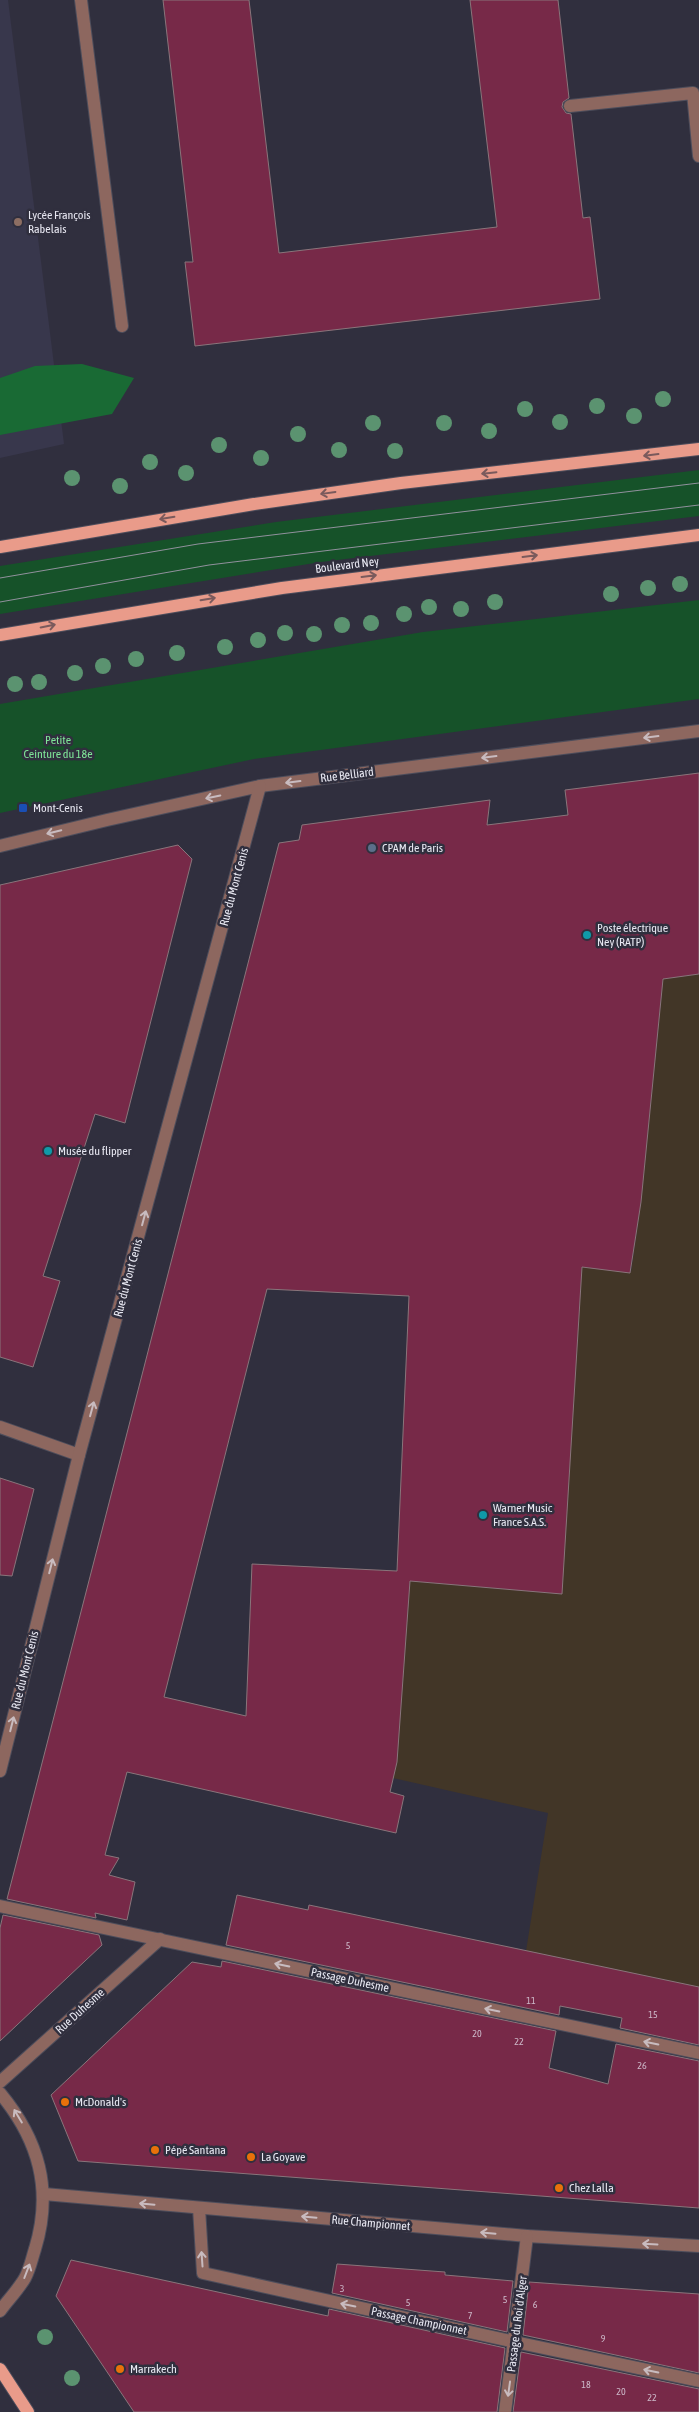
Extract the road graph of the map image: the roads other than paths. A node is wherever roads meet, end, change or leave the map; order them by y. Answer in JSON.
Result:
{"nodes":[{"id":1,"x":81,"y":0,"type":"edge"},
{"id":2,"x":570,"y":106,"type":"dead end"},
{"id":3,"x":699,"y":156,"type":"edge"},
{"id":4,"x":122,"y":326,"type":"dead end"},
{"id":5,"x":699,"y":449,"type":"edge"},
{"id":6,"x":699,"y":535,"type":"edge"},
{"id":7,"x":0,"y":547,"type":"edge"},
{"id":8,"x":0,"y":635,"type":"edge"},
{"id":9,"x":699,"y":731,"type":"edge"},
{"id":10,"x":260,"y":786,"type":"junction"},
{"id":11,"x":0,"y":846,"type":"edge"},
{"id":12,"x":0,"y":1427,"type":"edge"},
{"id":13,"x":80,"y":1455,"type":"junction"},
{"id":14,"x":0,"y":1771,"type":"edge"},
{"id":15,"x":0,"y":1906,"type":"edge"},
{"id":16,"x":160,"y":1939,"type":"junction"},
{"id":17,"x":699,"y":2053,"type":"edge"},
{"id":18,"x":0,"y":2082,"type":"edge"},
{"id":19,"x":0,"y":2094,"type":"edge"},
{"id":20,"x":44,"y":2194,"type":"junction"},
{"id":21,"x":199,"y":2208,"type":"junction"},
{"id":22,"x":527,"y":2236,"type":"junction"},
{"id":23,"x":699,"y":2246,"type":"edge"},
{"id":24,"x":0,"y":2311,"type":"edge"},
{"id":25,"x":515,"y":2342,"type":"junction"},
{"id":26,"x":0,"y":2369,"type":"edge"},
{"id":27,"x":699,"y":2381,"type":"edge"},
{"id":28,"x":28,"y":2412,"type":"edge"},
{"id":29,"x":505,"y":2412,"type":"edge"}],
"edges":[{"from":1,"to":4,"type":"street"},
{"from":2,"to":3,"type":"street"},
{"from":5,"to":7,"type":"main road","one_way":true},
{"from":8,"to":6,"type":"main road","name":"Boulevard Ney","one_way":true},
{"from":9,"to":10,"type":"street","name":"Rue Belliard","one_way":true},
{"from":10,"to":11,"type":"street","name":"Rue Belliard","one_way":true},
{"from":13,"to":10,"type":"street","name":"Rue du Mont Cenis","one_way":true},
{"from":12,"to":13,"type":"street"},
{"from":14,"to":13,"type":"street","name":"Rue du Mont Cenis","one_way":true},
{"from":15,"to":16,"type":"street","name":"Passage Duhesme"},
{"from":17,"to":16,"type":"street","name":"Passage Duhesme","one_way":true},
{"from":16,"to":18,"type":"street","name":"Rue Duhesme"},
{"from":20,"to":19,"type":"street","one_way":true},
{"from":21,"to":20,"type":"street","name":"Rue Championnet","one_way":true},
{"from":24,"to":20,"type":"street","one_way":true},
{"from":22,"to":21,"type":"street","name":"Rue Championnet","one_way":true},
{"from":25,"to":21,"type":"street","name":"Passage Championnet","one_way":true},
{"from":23,"to":22,"type":"street","name":"Rue Championnet","one_way":true},
{"from":22,"to":25,"type":"street","name":"Passage du Roi d'Alger"},
{"from":27,"to":25,"type":"street","name":"Passage Championnet","one_way":true},
{"from":25,"to":29,"type":"street","name":"Passage du Roi d'Alger","one_way":true},
{"from":26,"to":28,"type":"main road"}]}
